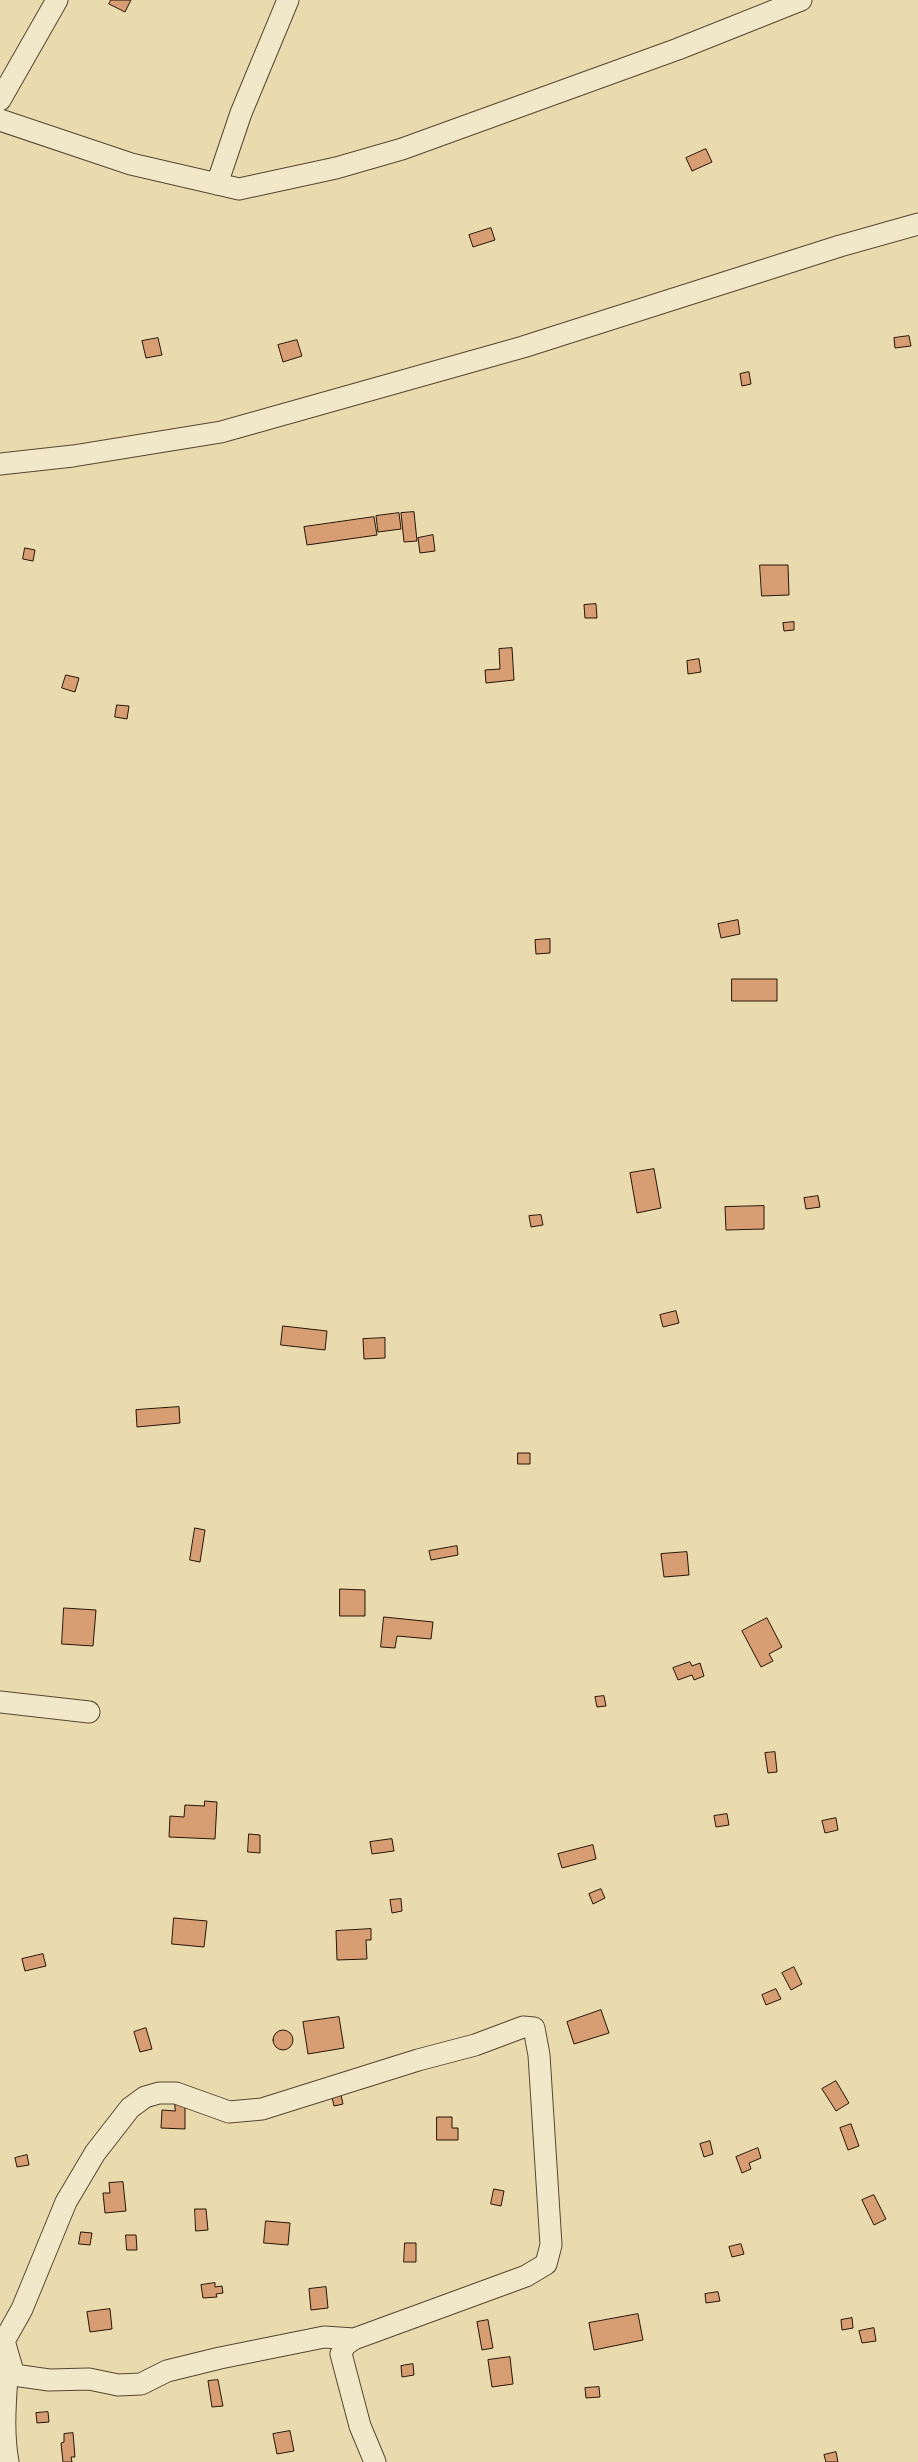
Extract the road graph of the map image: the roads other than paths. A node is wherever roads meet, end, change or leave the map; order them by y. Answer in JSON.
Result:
{"nodes":[{"id":1,"x":57,"y":0,"type":"edge"},
{"id":2,"x":288,"y":0,"type":"edge"},
{"id":3,"x":801,"y":0,"type":"edge"},
{"id":4,"x":0,"y":100,"type":"edge"},
{"id":5,"x":0,"y":120,"type":"edge"},
{"id":6,"x":217,"y":184,"type":"junction"},
{"id":7,"x":918,"y":224,"type":"edge"},
{"id":8,"x":0,"y":464,"type":"edge"},
{"id":9,"x":0,"y":1702,"type":"edge"},
{"id":10,"x":89,"y":1712,"type":"dead end"},
{"id":11,"x":354,"y":2339,"type":"junction"},
{"id":12,"x":4,"y":2348,"type":"edge"},
{"id":13,"x":5,"y":2452,"type":"edge"},
{"id":14,"x":375,"y":2462,"type":"edge"}],
"edges":[{"from":1,"to":4,"type":"street"},
{"from":2,"to":6,"type":"street"},
{"from":3,"to":6,"type":"street"},
{"from":5,"to":6,"type":"street"},
{"from":7,"to":8,"type":"street"},
{"from":9,"to":10,"type":"street"},
{"from":11,"to":12,"type":"street"},
{"from":11,"to":12,"type":"street"},
{"from":11,"to":14,"type":"street"},
{"from":12,"to":13,"type":"street"}]}
